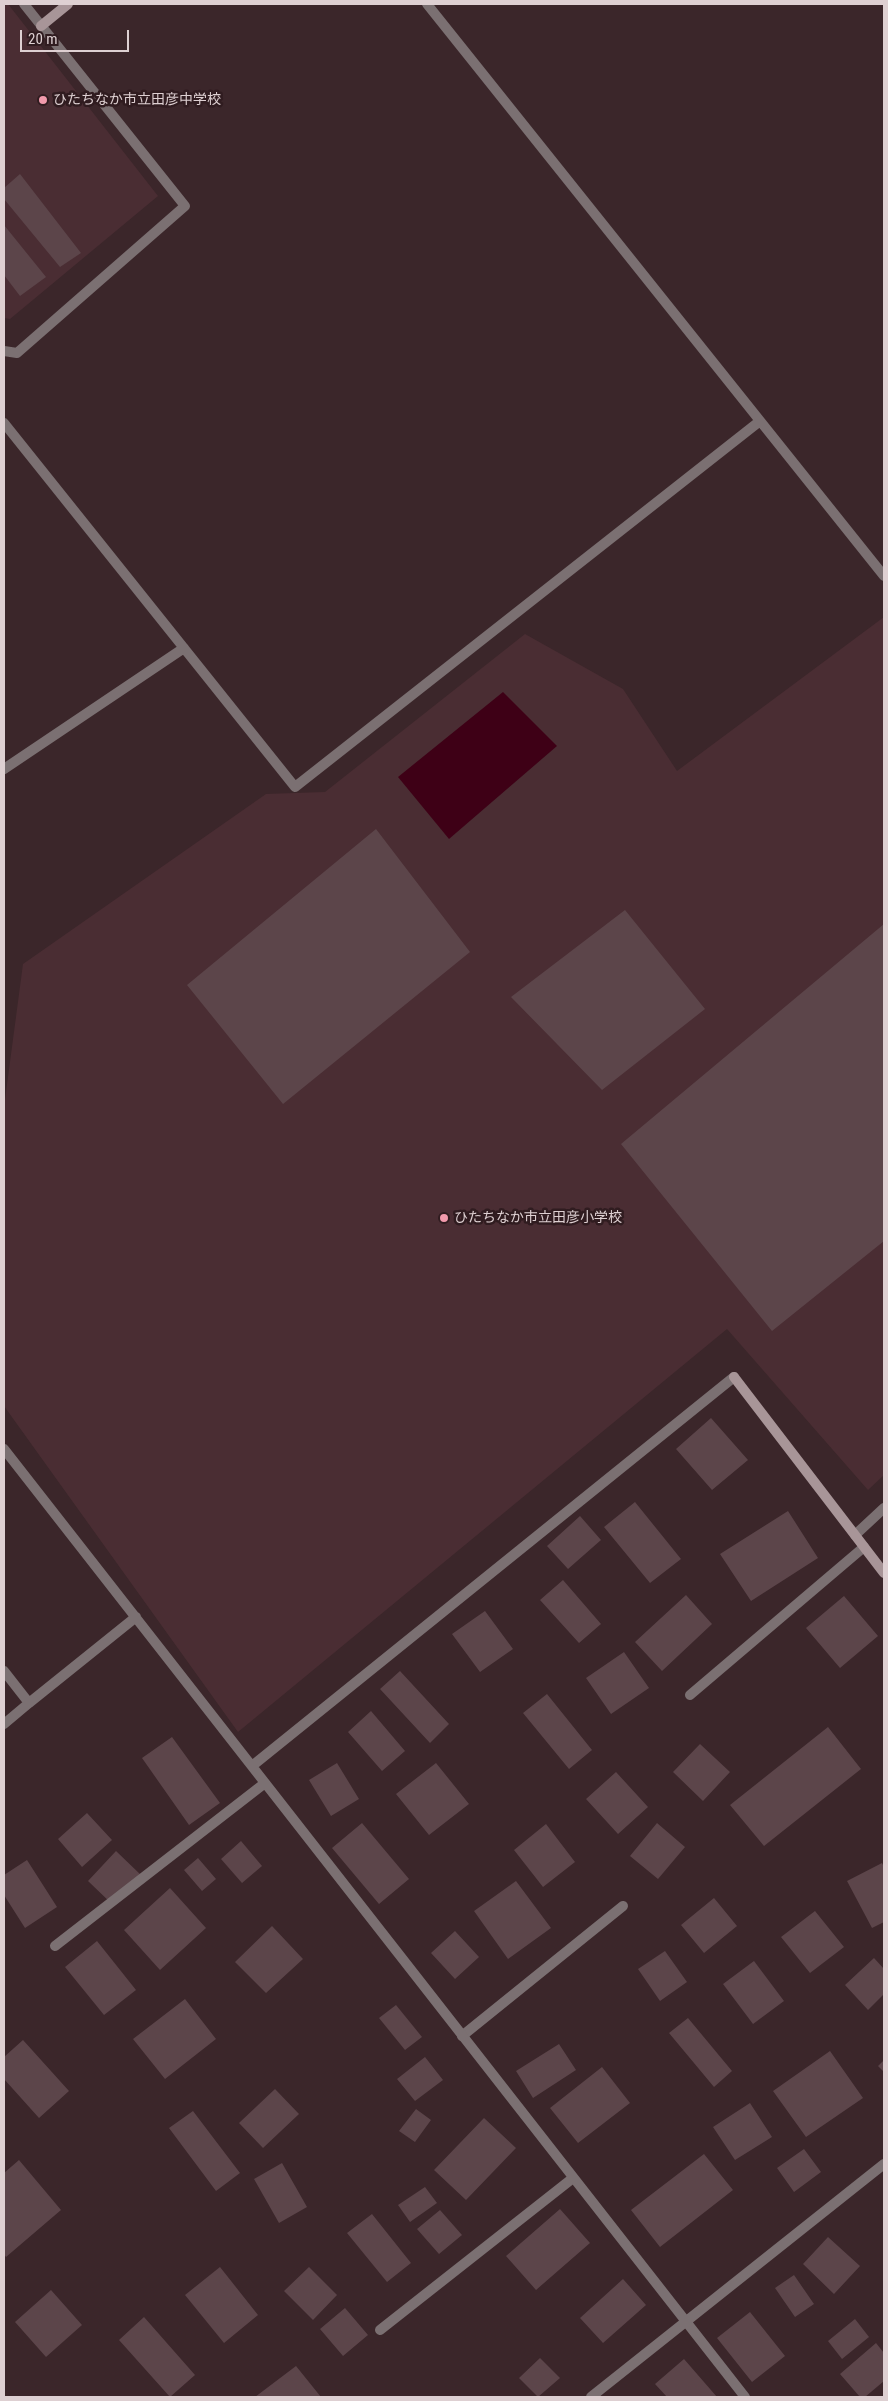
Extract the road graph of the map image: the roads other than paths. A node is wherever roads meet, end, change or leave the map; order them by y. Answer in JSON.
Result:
{"nodes":[{"id":1,"x":24,"y":4,"type":"edge"},
{"id":2,"x":68,"y":4,"type":"edge"},
{"id":3,"x":427,"y":4,"type":"edge"},
{"id":4,"x":42,"y":26,"type":"junction"},
{"id":5,"x":4,"y":351,"type":"edge"},
{"id":6,"x":760,"y":421,"type":"junction"},
{"id":7,"x":4,"y":424,"type":"edge"},
{"id":8,"x":884,"y":576,"type":"edge"},
{"id":9,"x":184,"y":648,"type":"junction"},
{"id":10,"x":4,"y":769,"type":"edge"},
{"id":11,"x":4,"y":1449,"type":"edge"},
{"id":12,"x":884,"y":1508,"type":"edge"},
{"id":13,"x":855,"y":1535,"type":"junction"},
{"id":14,"x":864,"y":1547,"type":"junction"},
{"id":15,"x":884,"y":1572,"type":"edge"},
{"id":16,"x":136,"y":1617,"type":"junction"},
{"id":17,"x":4,"y":1671,"type":"edge"},
{"id":18,"x":690,"y":1695,"type":"dead end"},
{"id":19,"x":29,"y":1703,"type":"junction"},
{"id":20,"x":4,"y":1724,"type":"edge"},
{"id":21,"x":252,"y":1766,"type":"junction"},
{"id":22,"x":264,"y":1782,"type":"junction"},
{"id":23,"x":623,"y":1906,"type":"dead end"},
{"id":24,"x":54,"y":1946,"type":"dead end"},
{"id":25,"x":462,"y":2036,"type":"junction"},
{"id":26,"x":884,"y":2164,"type":"edge"},
{"id":27,"x":573,"y":2178,"type":"junction"},
{"id":28,"x":686,"y":2322,"type":"junction"},
{"id":29,"x":380,"y":2330,"type":"dead end"},
{"id":30,"x":591,"y":2397,"type":"edge"},
{"id":31,"x":745,"y":2397,"type":"edge"}],
"edges":[{"from":1,"to":4,"type":"street"},
{"from":2,"to":4,"type":"street"},
{"from":3,"to":6,"type":"street"},
{"from":4,"to":5,"type":"street"},
{"from":6,"to":8,"type":"street"},
{"from":6,"to":9,"type":"street"},
{"from":7,"to":9,"type":"street"},
{"from":9,"to":10,"type":"street"},
{"from":11,"to":16,"type":"street"},
{"from":12,"to":13,"type":"street"},
{"from":13,"to":14,"type":"street"},
{"from":13,"to":21,"type":"street"},
{"from":14,"to":15,"type":"street"},
{"from":14,"to":18,"type":"street"},
{"from":16,"to":19,"type":"street"},
{"from":16,"to":21,"type":"street"},
{"from":17,"to":19,"type":"street"},
{"from":19,"to":20,"type":"street"},
{"from":21,"to":22,"type":"street"},
{"from":22,"to":24,"type":"street"},
{"from":22,"to":25,"type":"street"},
{"from":23,"to":25,"type":"street"},
{"from":25,"to":27,"type":"street"},
{"from":26,"to":28,"type":"street"},
{"from":27,"to":28,"type":"street"},
{"from":27,"to":29,"type":"street"},
{"from":28,"to":30,"type":"street"},
{"from":28,"to":31,"type":"street"}]}
